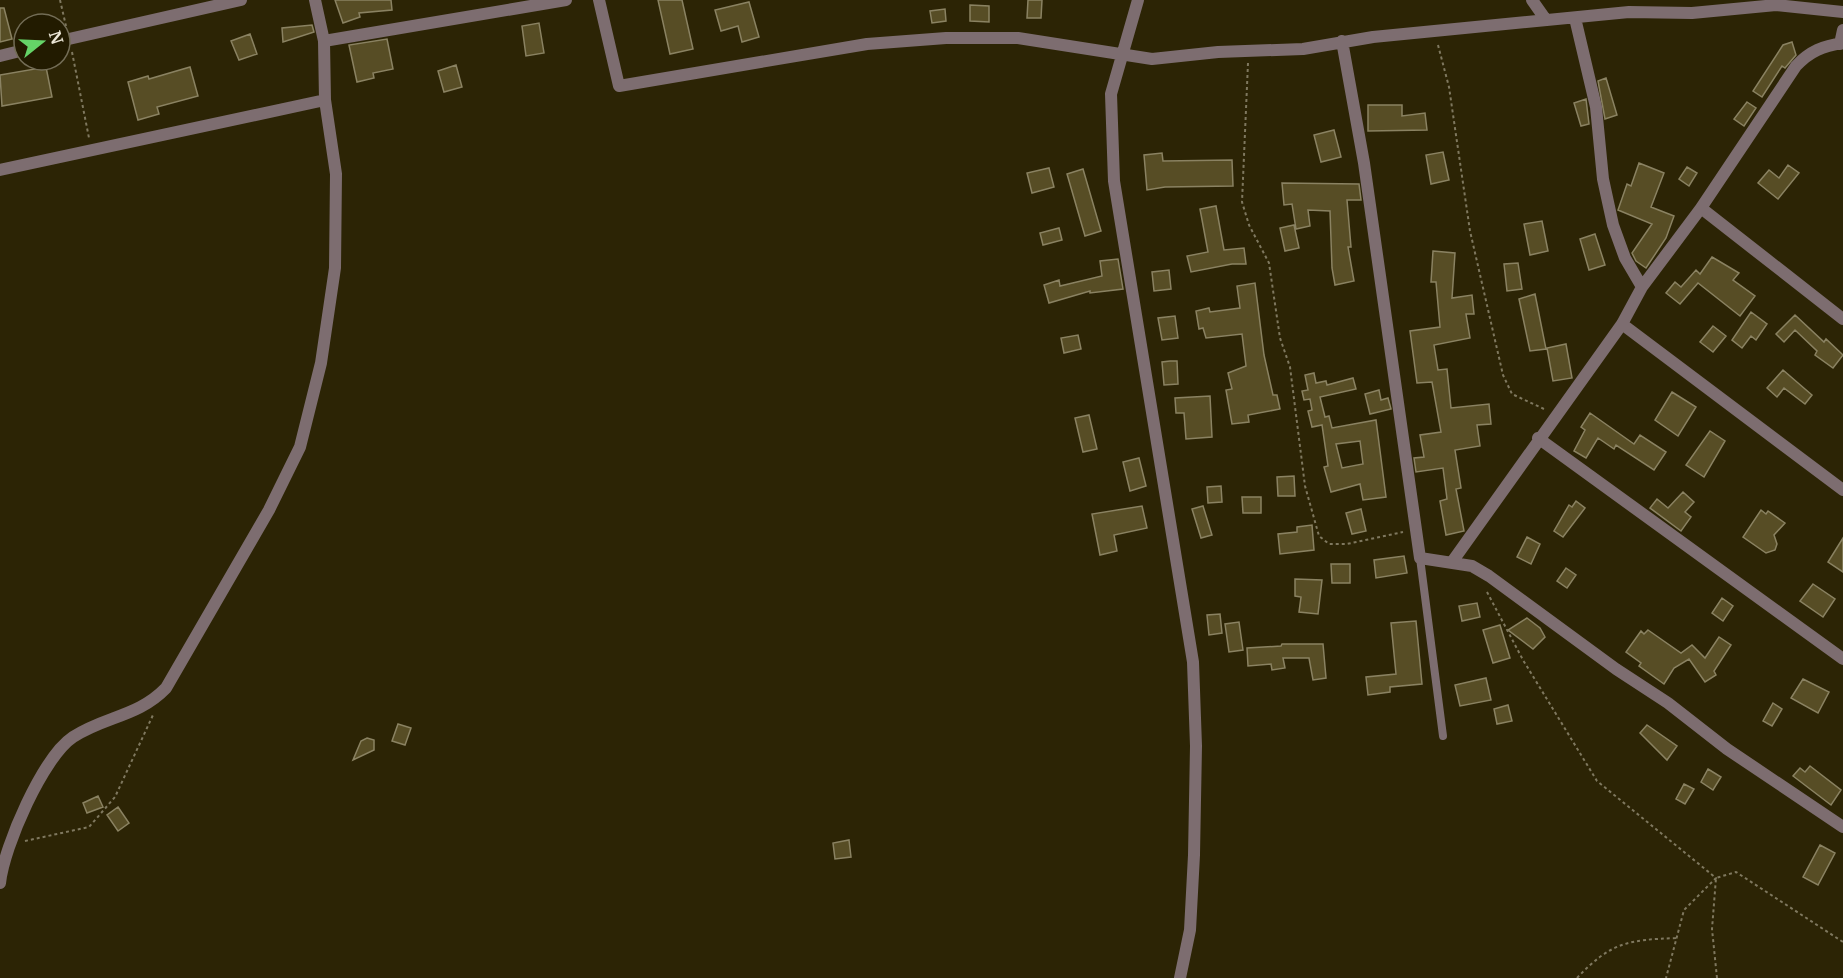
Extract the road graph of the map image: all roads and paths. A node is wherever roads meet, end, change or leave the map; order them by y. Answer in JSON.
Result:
{"nodes":[{"id":1,"x":241,"y":0,"type":"edge"},
{"id":2,"x":315,"y":0,"type":"edge"},
{"id":3,"x":567,"y":0,"type":"edge"},
{"id":4,"x":599,"y":0,"type":"edge"},
{"id":5,"x":1138,"y":0,"type":"edge"},
{"id":6,"x":1532,"y":0,"type":"edge"},
{"id":7,"x":1843,"y":12,"type":"edge"},
{"id":8,"x":1575,"y":18,"type":"junction"},
{"id":9,"x":1546,"y":20,"type":"junction"},
{"id":10,"x":1843,"y":30,"type":"edge"},
{"id":11,"x":1434,"y":31,"type":"junction"},
{"id":12,"x":72,"y":38,"type":"edge"},
{"id":13,"x":324,"y":40,"type":"junction"},
{"id":14,"x":1342,"y":41,"type":"junction"},
{"id":15,"x":1842,"y":43,"type":"edge"},
{"id":16,"x":1249,"y":51,"type":"junction"},
{"id":17,"x":1121,"y":54,"type":"junction"},
{"id":18,"x":72,"y":69,"type":"edge"},
{"id":19,"x":325,"y":100,"type":"junction"},
{"id":20,"x":91,"y":149,"type":"junction"},
{"id":21,"x":0,"y":171,"type":"edge"},
{"id":22,"x":1701,"y":208,"type":"junction"},
{"id":23,"x":1642,"y":287,"type":"junction"},
{"id":24,"x":1843,"y":319,"type":"edge"},
{"id":25,"x":1622,"y":324,"type":"junction"},
{"id":26,"x":1557,"y":415,"type":"junction"},
{"id":27,"x":1538,"y":438,"type":"junction"},
{"id":28,"x":1843,"y":490,"type":"edge"},
{"id":29,"x":1415,"y":530,"type":"junction"},
{"id":30,"x":1420,"y":558,"type":"junction"},
{"id":31,"x":1452,"y":562,"type":"junction"},
{"id":32,"x":1483,"y":585,"type":"dead end"},
{"id":33,"x":1843,"y":659,"type":"edge"},
{"id":34,"x":157,"y":708,"type":"dead end"},
{"id":35,"x":1443,"y":736,"type":"dead end"},
{"id":36,"x":1843,"y":827,"type":"edge"},
{"id":37,"x":9,"y":844,"type":"junction"},
{"id":38,"x":1716,"y":878,"type":"junction"},
{"id":39,"x":0,"y":883,"type":"edge"},
{"id":40,"x":1676,"y":938,"type":"junction"},
{"id":41,"x":1843,"y":942,"type":"edge"},
{"id":42,"x":1180,"y":978,"type":"edge"},
{"id":43,"x":1577,"y":978,"type":"edge"},
{"id":44,"x":1666,"y":978,"type":"edge"},
{"id":45,"x":1717,"y":978,"type":"edge"}],
"edges":[{"from":1,"to":12,"type":"street"},
{"from":2,"to":13,"type":"street"},
{"from":3,"to":13,"type":"street"},
{"from":4,"to":17,"type":"street"},
{"from":5,"to":17,"type":"street"},
{"from":6,"to":9,"type":"street"},
{"from":7,"to":8,"type":"street"},
{"from":8,"to":9,"type":"street"},
{"from":8,"to":23,"type":"street"},
{"from":9,"to":11,"type":"street"},
{"from":10,"to":15,"type":"street"},
{"from":11,"to":14,"type":"street"},
{"from":11,"to":26,"type":"path"},
{"from":13,"to":19,"type":"street"},
{"from":14,"to":16,"type":"street"},
{"from":14,"to":29,"type":"street"},
{"from":15,"to":22,"type":"street"},
{"from":16,"to":17,"type":"street"},
{"from":16,"to":29,"type":"path"},
{"from":17,"to":42,"type":"street"},
{"from":18,"to":20,"type":"path"},
{"from":19,"to":20,"type":"street"},
{"from":19,"to":37,"type":"street"},
{"from":20,"to":21,"type":"street"},
{"from":22,"to":23,"type":"street"},
{"from":22,"to":24,"type":"street"},
{"from":23,"to":25,"type":"street"},
{"from":25,"to":26,"type":"street"},
{"from":25,"to":28,"type":"street"},
{"from":26,"to":27,"type":"street"},
{"from":27,"to":31,"type":"street"},
{"from":27,"to":33,"type":"street"},
{"from":29,"to":30,"type":"street"},
{"from":30,"to":31,"type":"street"},
{"from":30,"to":35,"type":"lane"},
{"from":31,"to":36,"type":"street"},
{"from":32,"to":38,"type":"path"},
{"from":34,"to":37,"type":"path"},
{"from":37,"to":39,"type":"street"},
{"from":38,"to":40,"type":"path"},
{"from":38,"to":41,"type":"path"},
{"from":38,"to":45,"type":"path"},
{"from":40,"to":43,"type":"path"},
{"from":40,"to":44,"type":"path"}]}
